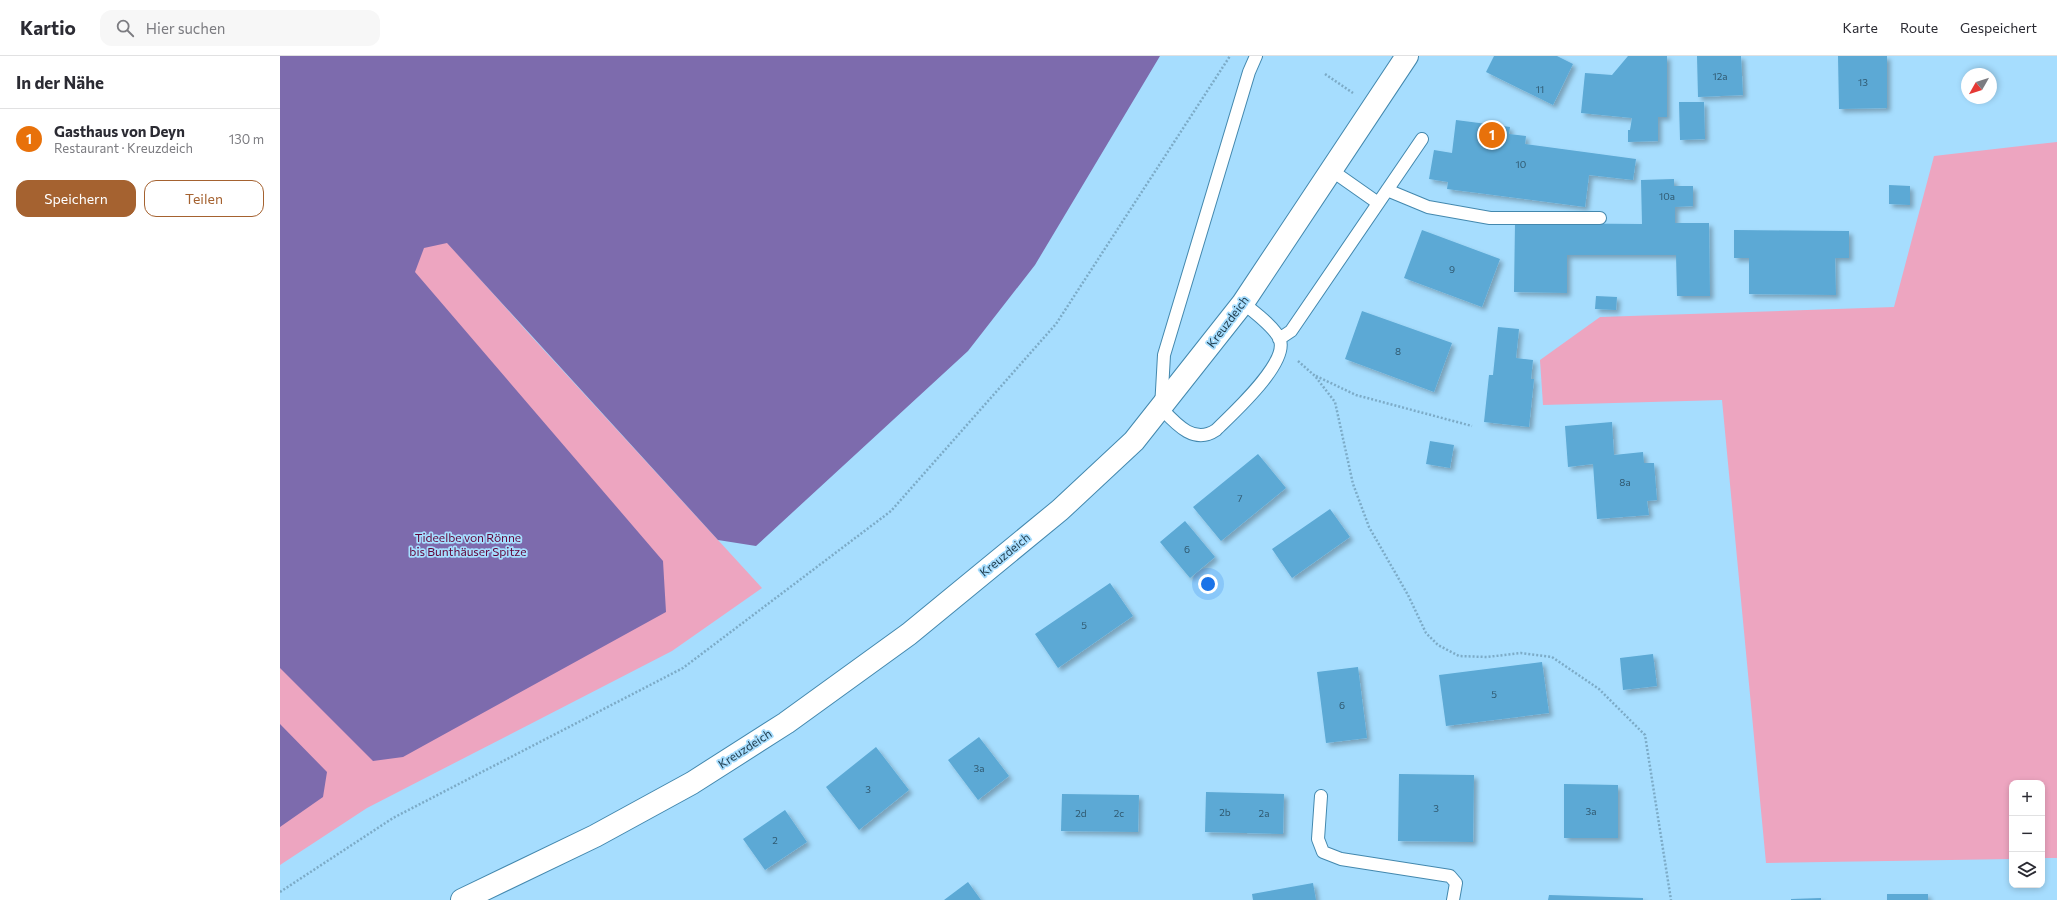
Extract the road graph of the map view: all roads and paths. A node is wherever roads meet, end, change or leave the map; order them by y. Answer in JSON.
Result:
{"nodes":[{"id":1,"x":1230,"y":56,"type":"edge"},
{"id":2,"x":1256,"y":56,"type":"edge"},
{"id":3,"x":1407,"y":56,"type":"edge"},
{"id":4,"x":1325,"y":74,"type":"dead end"},
{"id":5,"x":1374,"y":106,"type":"junction"},
{"id":6,"x":1422,"y":139,"type":"dead end"},
{"id":7,"x":1331,"y":170,"type":"junction"},
{"id":8,"x":1387,"y":190,"type":"junction"},
{"id":9,"x":1378,"y":203,"type":"junction"},
{"id":10,"x":1600,"y":218,"type":"dead end"},
{"id":11,"x":1244,"y":303,"type":"junction"},
{"id":12,"x":1280,"y":343,"type":"junction"},
{"id":13,"x":1315,"y":376,"type":"junction"},
{"id":14,"x":1161,"y":408,"type":"junction"},
{"id":15,"x":1472,"y":426,"type":"dead end"},
{"id":16,"x":1321,"y":796,"type":"dead end"},
{"id":17,"x":280,"y":892,"type":"edge"},
{"id":18,"x":462,"y":900,"type":"edge"},
{"id":19,"x":1453,"y":900,"type":"edge"},
{"id":20,"x":1671,"y":900,"type":"edge"}],
"edges":[{"from":1,"to":17,"type":"path"},
{"from":2,"to":14,"type":"lane"},
{"from":3,"to":5,"type":"street","name":"Kreuzdeich"},
{"from":4,"to":5,"type":"path"},
{"from":5,"to":7,"type":"street","name":"Kreuzdeich"},
{"from":6,"to":8,"type":"lane"},
{"from":7,"to":9,"type":"lane"},
{"from":7,"to":11,"type":"street","name":"Kreuzdeich"},
{"from":8,"to":9,"type":"lane"},
{"from":8,"to":10,"type":"lane"},
{"from":9,"to":12,"type":"lane"},
{"from":11,"to":12,"type":"lane"},
{"from":11,"to":14,"type":"street","name":"Kreuzdeich"},
{"from":12,"to":13,"type":"path"},
{"from":12,"to":14,"type":"lane"},
{"from":13,"to":15,"type":"path"},
{"from":13,"to":20,"type":"path"},
{"from":14,"to":18,"type":"street","name":"Kreuzdeich"},
{"from":16,"to":19,"type":"lane"}]}
